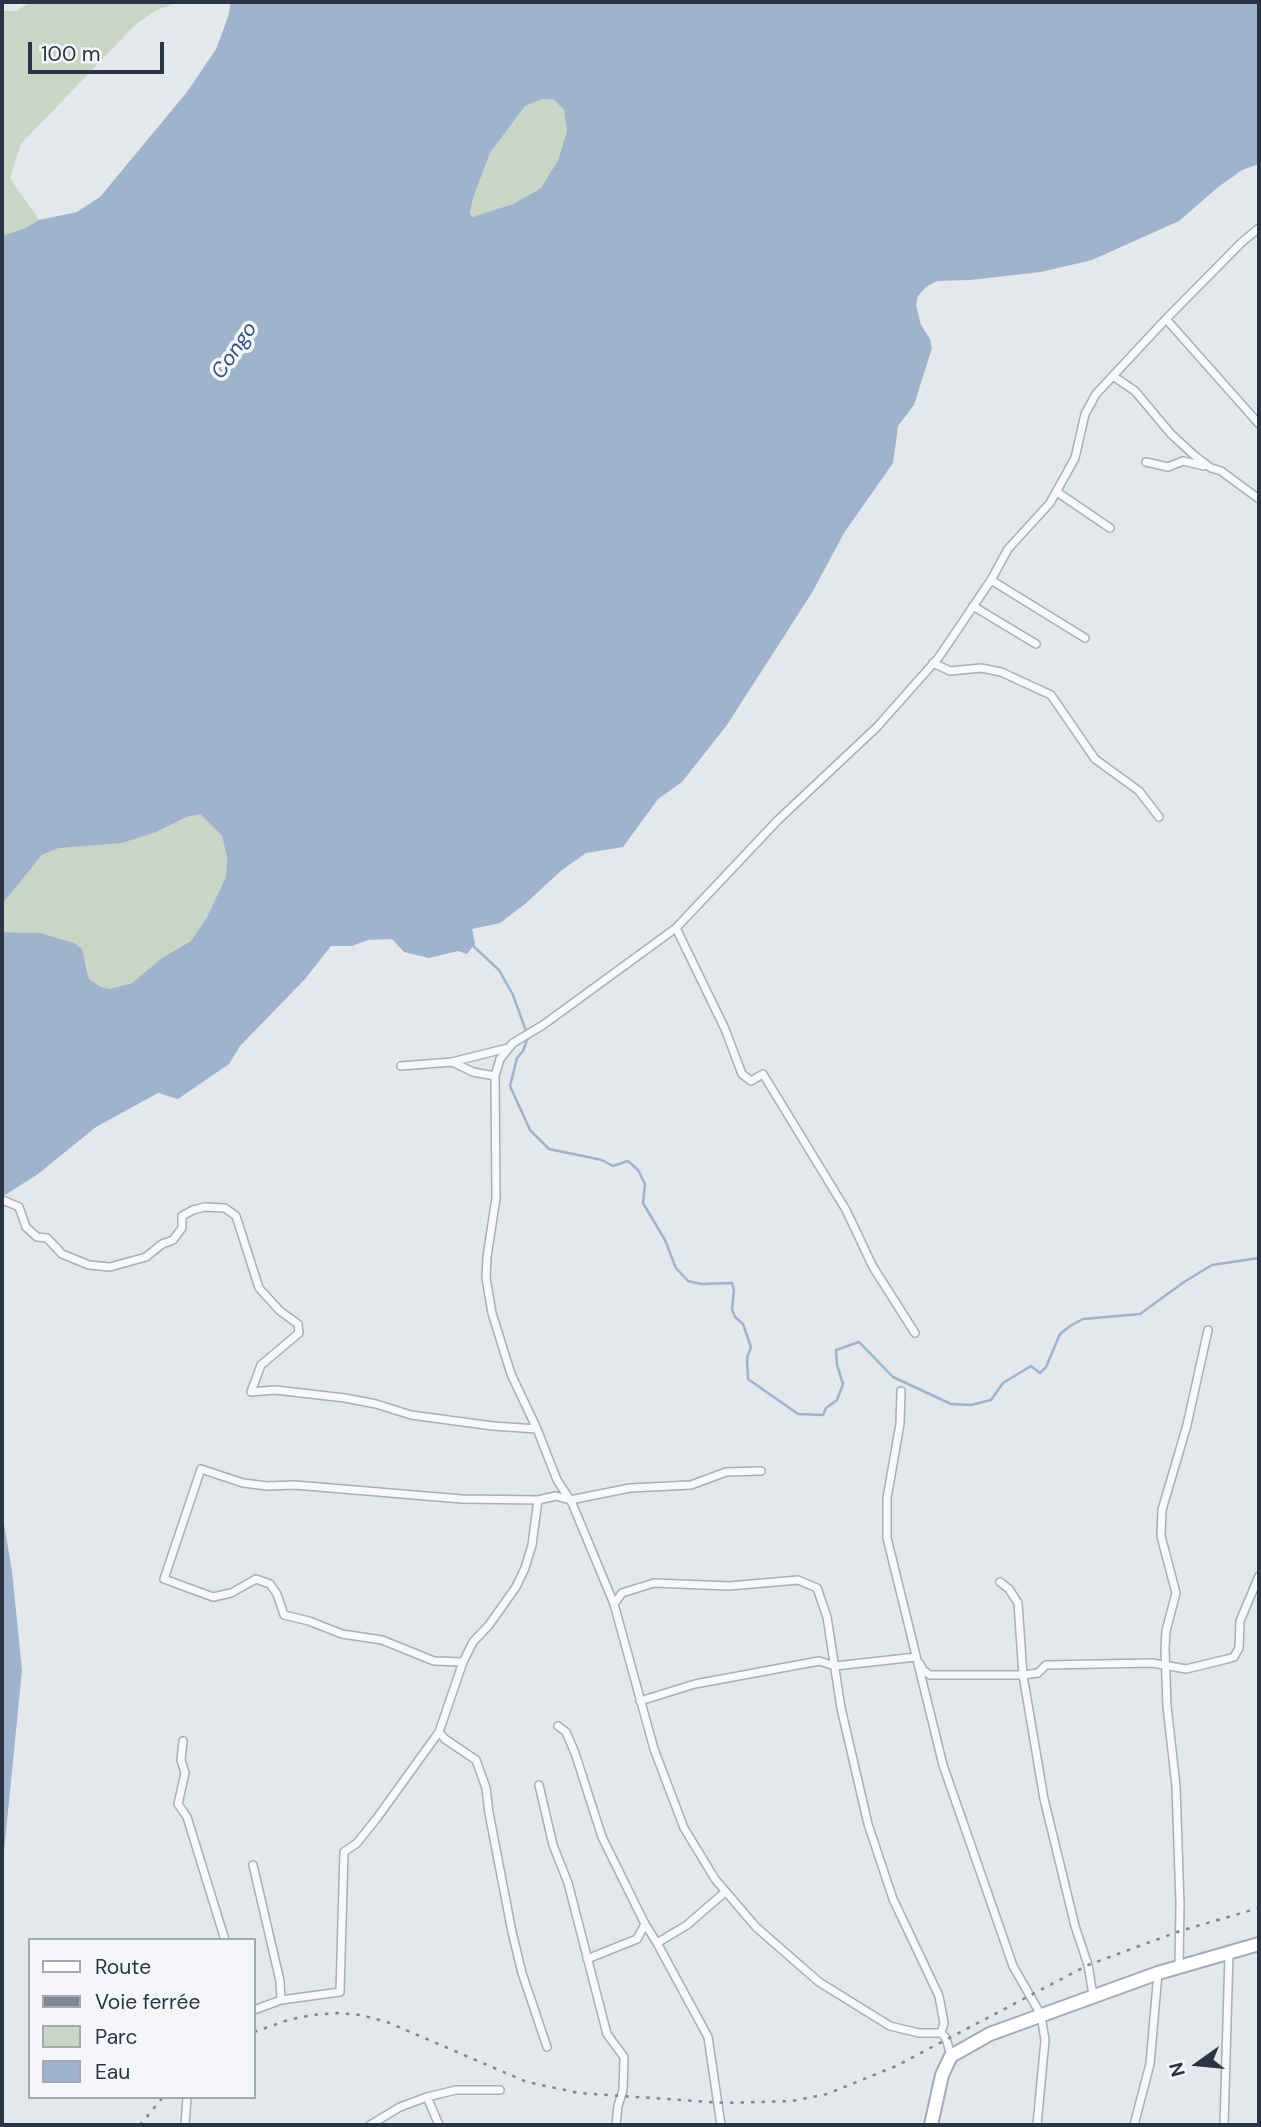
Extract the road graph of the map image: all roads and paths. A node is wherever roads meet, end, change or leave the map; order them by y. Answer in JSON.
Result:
{"nodes":[{"id":1,"x":1259,"y":228,"type":"edge"},
{"id":2,"x":1167,"y":319,"type":"junction"},
{"id":3,"x":1113,"y":376,"type":"junction"},
{"id":4,"x":1259,"y":424,"type":"edge"},
{"id":5,"x":1146,"y":461,"type":"dead end"},
{"id":6,"x":1211,"y":468,"type":"junction"},
{"id":7,"x":1057,"y":492,"type":"junction"},
{"id":8,"x":1259,"y":499,"type":"edge"},
{"id":9,"x":1110,"y":528,"type":"dead end"},
{"id":10,"x":991,"y":580,"type":"junction"},
{"id":11,"x":974,"y":606,"type":"junction"},
{"id":12,"x":1085,"y":638,"type":"dead end"},
{"id":13,"x":1036,"y":644,"type":"dead end"},
{"id":14,"x":933,"y":663,"type":"junction"},
{"id":15,"x":1160,"y":817,"type":"dead end"},
{"id":16,"x":676,"y":928,"type":"junction"},
{"id":17,"x":509,"y":1048,"type":"junction"},
{"id":18,"x":452,"y":1062,"type":"junction"},
{"id":19,"x":401,"y":1066,"type":"dead end"},
{"id":20,"x":495,"y":1076,"type":"junction"},
{"id":21,"x":5,"y":1201,"type":"dead end"},
{"id":22,"x":1208,"y":1330,"type":"dead end"},
{"id":23,"x":915,"y":1333,"type":"dead end"},
{"id":24,"x":901,"y":1391,"type":"dead end"},
{"id":25,"x":537,"y":1429,"type":"junction"},
{"id":26,"x":761,"y":1471,"type":"dead end"},
{"id":27,"x":538,"y":1500,"type":"junction"},
{"id":28,"x":570,"y":1500,"type":"junction"},
{"id":29,"x":1259,"y":1576,"type":"edge"},
{"id":30,"x":1000,"y":1582,"type":"dead end"},
{"id":31,"x":614,"y":1604,"type":"junction"},
{"id":32,"x":916,"y":1657,"type":"junction"},
{"id":33,"x":463,"y":1662,"type":"junction"},
{"id":34,"x":835,"y":1666,"type":"junction"},
{"id":35,"x":1166,"y":1666,"type":"junction"},
{"id":36,"x":1023,"y":1675,"type":"junction"},
{"id":37,"x":640,"y":1701,"type":"junction"},
{"id":38,"x":558,"y":1726,"type":"dead end"},
{"id":39,"x":439,"y":1732,"type":"junction"},
{"id":40,"x":183,"y":1741,"type":"dead end"},
{"id":41,"x":539,"y":1785,"type":"dead end"},
{"id":42,"x":253,"y":1865,"type":"dead end"},
{"id":43,"x":725,"y":1892,"type":"junction"},
{"id":44,"x":645,"y":1924,"type":"junction"},
{"id":45,"x":224,"y":1938,"type":"edge"},
{"id":46,"x":657,"y":1943,"type":"junction"},
{"id":47,"x":1259,"y":1944,"type":"edge"},
{"id":48,"x":1229,"y":1954,"type":"junction"},
{"id":49,"x":587,"y":1959,"type":"junction"},
{"id":50,"x":1179,"y":1967,"type":"junction"},
{"id":51,"x":1158,"y":1973,"type":"junction"},
{"id":52,"x":1093,"y":1996,"type":"junction"},
{"id":53,"x":281,"y":2000,"type":"junction"},
{"id":54,"x":256,"y":2009,"type":"edge"},
{"id":55,"x":1041,"y":2015,"type":"junction"},
{"id":56,"x":941,"y":2033,"type":"junction"},
{"id":57,"x":547,"y":2047,"type":"dead end"},
{"id":58,"x":951,"y":2056,"type":"junction"},
{"id":59,"x":500,"y":2090,"type":"dead end"},
{"id":60,"x":427,"y":2097,"type":"junction"},
{"id":61,"x":187,"y":2099,"type":"edge"},
{"id":62,"x":185,"y":2125,"type":"edge"},
{"id":63,"x":370,"y":2125,"type":"edge"},
{"id":64,"x":439,"y":2125,"type":"edge"},
{"id":65,"x":617,"y":2125,"type":"edge"},
{"id":66,"x":721,"y":2125,"type":"edge"},
{"id":67,"x":932,"y":2125,"type":"edge"},
{"id":68,"x":1037,"y":2125,"type":"edge"},
{"id":69,"x":1134,"y":2125,"type":"edge"},
{"id":70,"x":1224,"y":2125,"type":"edge"}],
"edges":[{"from":1,"to":2,"type":"street"},
{"from":2,"to":3,"type":"street"},
{"from":2,"to":4,"type":"street"},
{"from":3,"to":6,"type":"street"},
{"from":3,"to":7,"type":"street"},
{"from":5,"to":6,"type":"street"},
{"from":6,"to":8,"type":"street"},
{"from":7,"to":9,"type":"street"},
{"from":7,"to":10,"type":"street"},
{"from":10,"to":11,"type":"street"},
{"from":10,"to":12,"type":"street"},
{"from":11,"to":13,"type":"street"},
{"from":11,"to":14,"type":"street"},
{"from":14,"to":15,"type":"street"},
{"from":14,"to":16,"type":"street"},
{"from":16,"to":17,"type":"street"},
{"from":16,"to":23,"type":"street"},
{"from":17,"to":18,"type":"street"},
{"from":17,"to":20,"type":"street"},
{"from":18,"to":19,"type":"street"},
{"from":18,"to":20,"type":"street"},
{"from":20,"to":25,"type":"street"},
{"from":21,"to":25,"type":"street"},
{"from":22,"to":35,"type":"street"},
{"from":24,"to":32,"type":"street"},
{"from":25,"to":28,"type":"street"},
{"from":26,"to":28,"type":"street"},
{"from":27,"to":28,"type":"street"},
{"from":27,"to":33,"type":"street"},
{"from":27,"to":33,"type":"street"},
{"from":28,"to":31,"type":"street"},
{"from":29,"to":35,"type":"street"},
{"from":30,"to":36,"type":"street"},
{"from":31,"to":34,"type":"street"},
{"from":31,"to":37,"type":"street"},
{"from":32,"to":34,"type":"street"},
{"from":32,"to":36,"type":"street"},
{"from":32,"to":55,"type":"street"},
{"from":33,"to":39,"type":"street"},
{"from":34,"to":37,"type":"street"},
{"from":34,"to":56,"type":"street"},
{"from":35,"to":36,"type":"street"},
{"from":35,"to":50,"type":"street"},
{"from":36,"to":52,"type":"street"},
{"from":37,"to":43,"type":"street"},
{"from":38,"to":44,"type":"street"},
{"from":39,"to":53,"type":"street"},
{"from":39,"to":57,"type":"street"},
{"from":40,"to":45,"type":"street"},
{"from":41,"to":49,"type":"street"},
{"from":42,"to":53,"type":"street"},
{"from":43,"to":46,"type":"street"},
{"from":43,"to":56,"type":"street"},
{"from":44,"to":46,"type":"street"},
{"from":44,"to":49,"type":"street"},
{"from":46,"to":66,"type":"street"},
{"from":47,"to":48,"type":"main road"},
{"from":48,"to":50,"type":"main road"},
{"from":48,"to":70,"type":"street"},
{"from":49,"to":65,"type":"street"},
{"from":50,"to":51,"type":"main road"},
{"from":51,"to":52,"type":"main road"},
{"from":51,"to":69,"type":"street"},
{"from":52,"to":55,"type":"main road"},
{"from":53,"to":54,"type":"street"},
{"from":55,"to":58,"type":"main road"},
{"from":55,"to":68,"type":"street"},
{"from":56,"to":58,"type":"street"},
{"from":58,"to":67,"type":"main road"},
{"from":59,"to":60,"type":"street"},
{"from":60,"to":63,"type":"street"},
{"from":60,"to":64,"type":"street"},
{"from":61,"to":62,"type":"street"}]}
